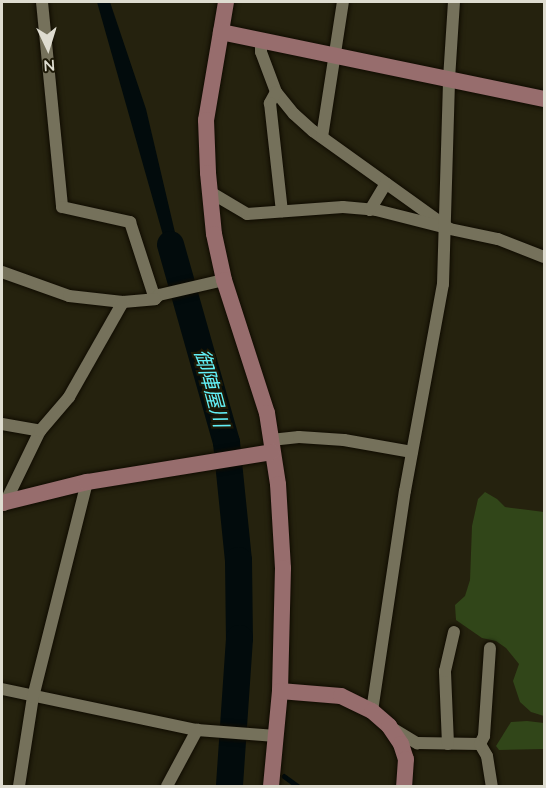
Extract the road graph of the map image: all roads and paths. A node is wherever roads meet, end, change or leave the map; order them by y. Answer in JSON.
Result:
{"nodes":[{"id":1,"x":42,"y":2,"type":"edge"},
{"id":2,"x":226,"y":2,"type":"edge"},
{"id":3,"x":342,"y":2,"type":"edge"},
{"id":4,"x":454,"y":2,"type":"edge"},
{"id":5,"x":221,"y":32,"type":"junction"},
{"id":6,"x":261,"y":40,"type":"junction"},
{"id":7,"x":335,"y":55,"type":"junction"},
{"id":8,"x":449,"y":79,"type":"junction"},
{"id":9,"x":276,"y":92,"type":"junction"},
{"id":10,"x":544,"y":99,"type":"edge"},
{"id":11,"x":322,"y":137,"type":"junction"},
{"id":12,"x":386,"y":183,"type":"junction"},
{"id":13,"x":210,"y":192,"type":"junction"},
{"id":14,"x":370,"y":210,"type":"junction"},
{"id":15,"x":282,"y":211,"type":"junction"},
{"id":16,"x":443,"y":225,"type":"junction"},
{"id":17,"x":544,"y":256,"type":"edge"},
{"id":18,"x":2,"y":272,"type":"edge"},
{"id":19,"x":219,"y":282,"type":"junction"},
{"id":20,"x":157,"y":297,"type":"junction"},
{"id":21,"x":123,"y":302,"type":"junction"},
{"id":22,"x":2,"y":424,"type":"edge"},
{"id":23,"x":40,"y":431,"type":"junction"},
{"id":24,"x":267,"y":449,"type":"junction"},
{"id":25,"x":412,"y":452,"type":"junction"},
{"id":26,"x":87,"y":482,"type":"junction"},
{"id":27,"x":3,"y":504,"type":"edge"},
{"id":28,"x":454,"y":632,"type":"dead end"},
{"id":29,"x":490,"y":648,"type":"dead end"},
{"id":30,"x":2,"y":689,"type":"edge"},
{"id":31,"x":280,"y":691,"type":"junction"},
{"id":32,"x":33,"y":697,"type":"junction"},
{"id":33,"x":372,"y":711,"type":"junction"},
{"id":34,"x":389,"y":726,"type":"junction"},
{"id":35,"x":203,"y":731,"type":"junction"},
{"id":36,"x":268,"y":736,"type":"junction"},
{"id":37,"x":448,"y":744,"type":"junction"},
{"id":38,"x":480,"y":744,"type":"junction"},
{"id":39,"x":19,"y":786,"type":"edge"},
{"id":40,"x":167,"y":786,"type":"edge"},
{"id":41,"x":271,"y":786,"type":"edge"},
{"id":42,"x":404,"y":786,"type":"edge"},
{"id":43,"x":492,"y":786,"type":"edge"}],
"edges":[{"from":1,"to":20,"type":"street"},
{"from":2,"to":5,"type":"street"},
{"from":3,"to":7,"type":"street"},
{"from":4,"to":8,"type":"street"},
{"from":5,"to":6,"type":"street"},
{"from":5,"to":13,"type":"street"},
{"from":6,"to":7,"type":"street"},
{"from":6,"to":9,"type":"street"},
{"from":7,"to":8,"type":"street"},
{"from":7,"to":11,"type":"street"},
{"from":8,"to":10,"type":"street"},
{"from":8,"to":16,"type":"street"},
{"from":9,"to":11,"type":"street"},
{"from":9,"to":15,"type":"street"},
{"from":11,"to":12,"type":"street"},
{"from":12,"to":14,"type":"street"},
{"from":12,"to":16,"type":"street"},
{"from":13,"to":15,"type":"street"},
{"from":13,"to":19,"type":"street"},
{"from":14,"to":15,"type":"street"},
{"from":14,"to":16,"type":"street"},
{"from":16,"to":17,"type":"street"},
{"from":16,"to":25,"type":"street"},
{"from":18,"to":21,"type":"street"},
{"from":19,"to":20,"type":"street"},
{"from":19,"to":24,"type":"street"},
{"from":20,"to":21,"type":"street"},
{"from":21,"to":23,"type":"street"},
{"from":22,"to":23,"type":"street"},
{"from":23,"to":27,"type":"street"},
{"from":24,"to":25,"type":"street"},
{"from":24,"to":26,"type":"street"},
{"from":24,"to":31,"type":"street"},
{"from":25,"to":33,"type":"street"},
{"from":26,"to":27,"type":"street"},
{"from":26,"to":32,"type":"street"},
{"from":28,"to":37,"type":"street"},
{"from":29,"to":38,"type":"street"},
{"from":30,"to":32,"type":"street"},
{"from":31,"to":33,"type":"street"},
{"from":31,"to":36,"type":"street"},
{"from":32,"to":35,"type":"street"},
{"from":32,"to":39,"type":"street"},
{"from":33,"to":34,"type":"street"},
{"from":34,"to":37,"type":"street"},
{"from":34,"to":42,"type":"street"},
{"from":35,"to":36,"type":"street"},
{"from":35,"to":40,"type":"street"},
{"from":36,"to":41,"type":"street"},
{"from":37,"to":38,"type":"street"},
{"from":38,"to":43,"type":"street"}]}
